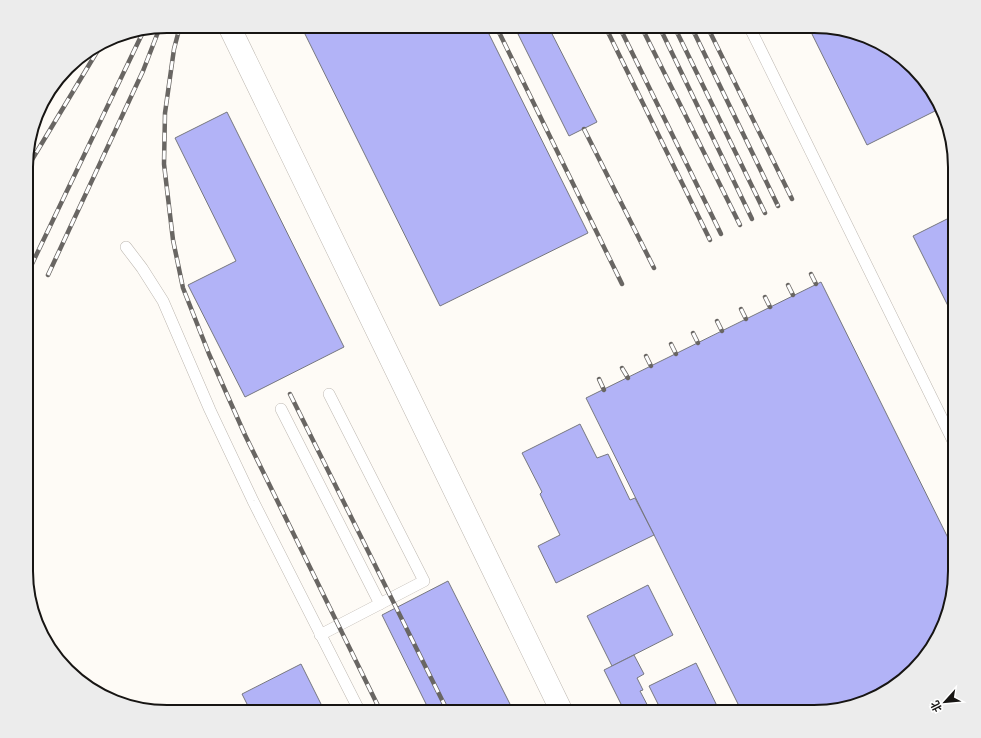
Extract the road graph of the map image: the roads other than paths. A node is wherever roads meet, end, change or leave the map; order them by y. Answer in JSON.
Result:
{"nodes":[{"id":1,"x":232,"y":33,"type":"edge"},
{"id":2,"x":752,"y":33,"type":"edge"},
{"id":3,"x":126,"y":247,"type":"dead end"},
{"id":4,"x":329,"y":394,"type":"dead end"},
{"id":5,"x":281,"y":409,"type":"dead end"},
{"id":6,"x":948,"y":431,"type":"edge"},
{"id":7,"x":380,"y":604,"type":"junction"},
{"id":8,"x":320,"y":635,"type":"junction"},
{"id":9,"x":356,"y":705,"type":"edge"},
{"id":10,"x":559,"y":705,"type":"edge"}],
"edges":[{"from":1,"to":10,"type":"street"},
{"from":2,"to":6,"type":"lane"},
{"from":3,"to":8,"type":"lane"},
{"from":4,"to":7,"type":"lane"},
{"from":5,"to":7,"type":"lane"},
{"from":7,"to":8,"type":"lane"},
{"from":8,"to":9,"type":"lane"}]}
